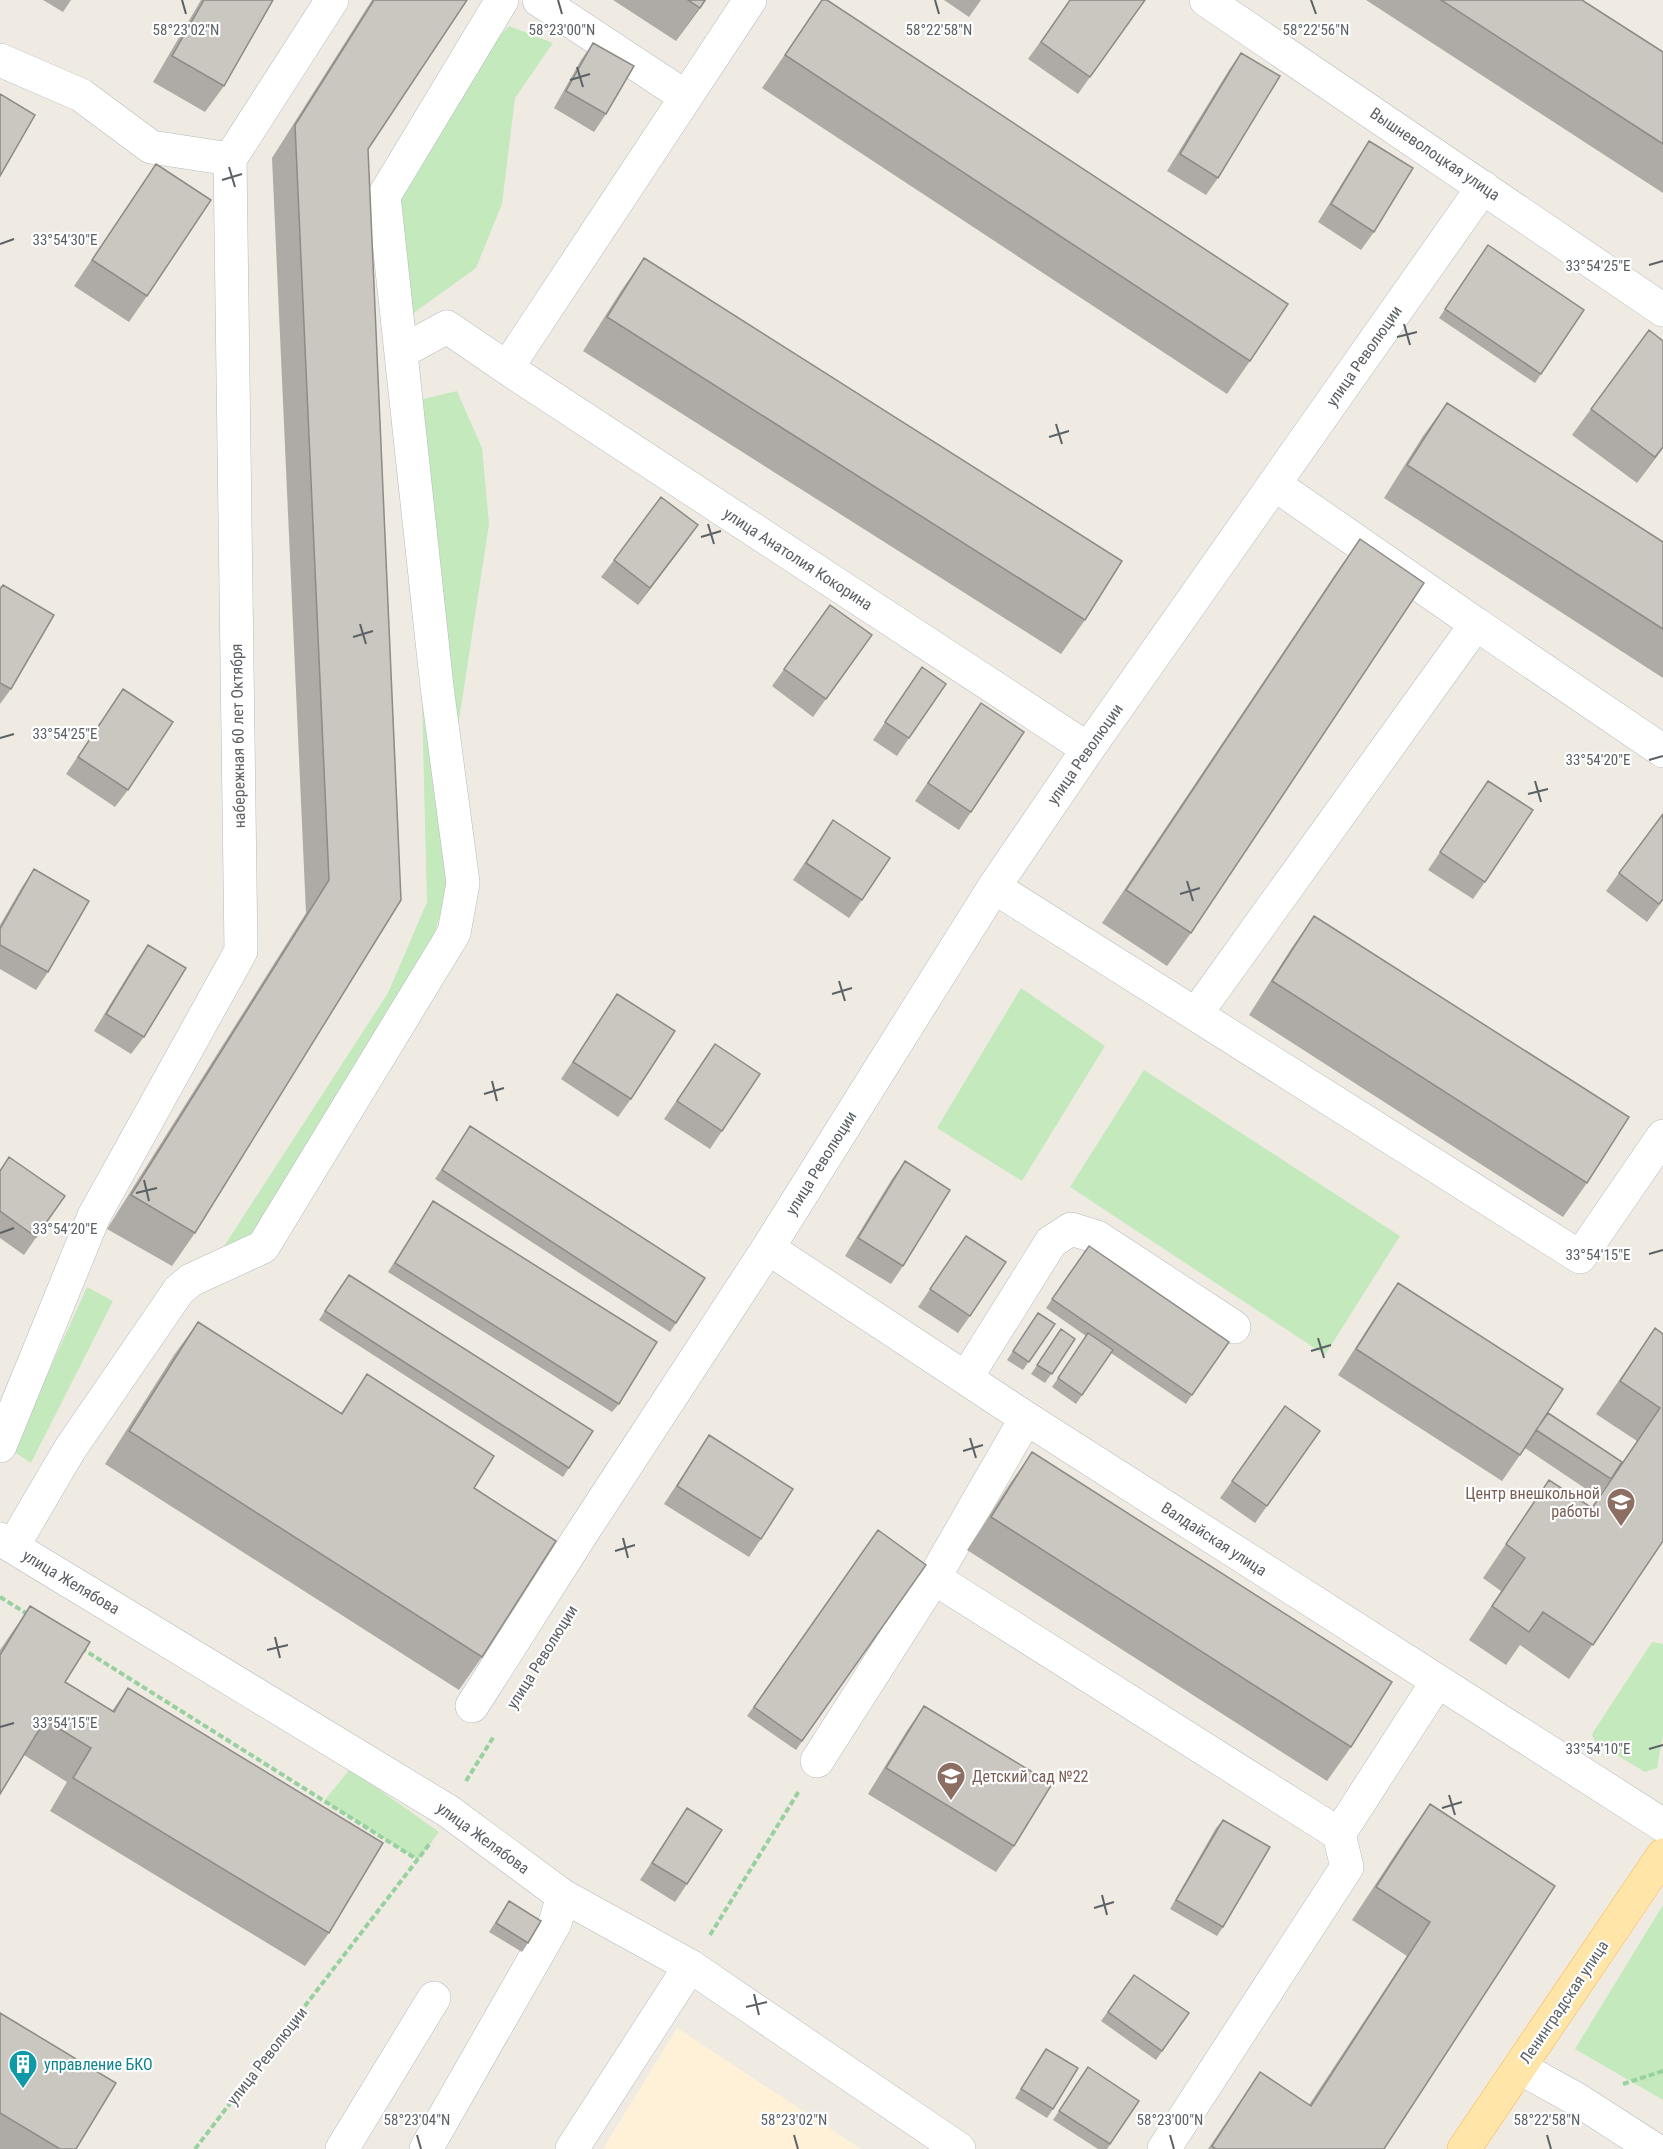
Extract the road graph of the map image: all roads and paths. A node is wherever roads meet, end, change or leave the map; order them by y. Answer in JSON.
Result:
{"nodes":[{"id":1,"x":332,"y":0,"type":"edge"},
{"id":2,"x":502,"y":0,"type":"edge"},
{"id":3,"x":538,"y":0,"type":"edge"},
{"id":4,"x":750,"y":0,"type":"edge"},
{"id":5,"x":1206,"y":0,"type":"edge"},
{"id":6,"x":0,"y":60,"type":"edge"},
{"id":7,"x":686,"y":97,"type":"junction"},
{"id":8,"x":230,"y":159,"type":"junction"},
{"id":9,"x":1483,"y":187,"type":"junction"},
{"id":10,"x":1663,"y":310,"type":"edge"},
{"id":11,"x":401,"y":352,"type":"junction"},
{"id":12,"x":507,"y":368,"type":"junction"},
{"id":13,"x":1274,"y":484,"type":"junction"},
{"id":14,"x":1476,"y":624,"type":"junction"},
{"id":15,"x":1088,"y":749,"type":"junction"},
{"id":16,"x":1663,"y":751,"type":"edge"},
{"id":17,"x":994,"y":887,"type":"junction"},
{"id":18,"x":1196,"y":1014,"type":"junction"},
{"id":19,"x":1663,"y":1136,"type":"edge"},
{"id":20,"x":768,"y":1248,"type":"junction"},
{"id":21,"x":1234,"y":1326,"type":"dead end"},
{"id":22,"x":966,"y":1378,"type":"junction"},
{"id":23,"x":1026,"y":1418,"type":"junction"},
{"id":24,"x":0,"y":1446,"type":"edge"},
{"id":25,"x":6,"y":1543,"type":"edge"},
{"id":26,"x":934,"y":1578,"type":"junction"},
{"id":27,"x":0,"y":1597,"type":"edge"},
{"id":28,"x":30,"y":1616,"type":"edge"},
{"id":29,"x":81,"y":1648,"type":"edge"},
{"id":30,"x":1437,"y":1683,"type":"junction"},
{"id":31,"x":472,"y":1706,"type":"dead end"},
{"id":32,"x":497,"y":1731,"type":"dead end"},
{"id":33,"x":817,"y":1761,"type":"joint"},
{"id":34,"x":448,"y":1811,"type":"junction"},
{"id":35,"x":1663,"y":1825,"type":"edge"},
{"id":36,"x":1339,"y":1833,"type":"junction"},
{"id":37,"x":1663,"y":1855,"type":"edge"},
{"id":38,"x":418,"y":1860,"type":"junction"},
{"id":39,"x":562,"y":1896,"type":"junction"},
{"id":40,"x":690,"y":1966,"type":"junction"},
{"id":41,"x":434,"y":1998,"type":"dead end"},
{"id":42,"x":1520,"y":2068,"type":"junction"},
{"id":43,"x":195,"y":2149,"type":"edge"},
{"id":44,"x":342,"y":2149,"type":"edge"},
{"id":45,"x":426,"y":2149,"type":"edge"},
{"id":46,"x":572,"y":2149,"type":"edge"},
{"id":47,"x":959,"y":2149,"type":"edge"},
{"id":48,"x":1164,"y":2149,"type":"edge"},
{"id":49,"x":1464,"y":2149,"type":"edge"},
{"id":50,"x":1654,"y":2149,"type":"edge"}],
"edges":[{"from":1,"to":8,"type":"street"},
{"from":2,"to":11,"type":"street"},
{"from":3,"to":7,"type":"street"},
{"from":4,"to":7,"type":"street"},
{"from":5,"to":9,"type":"street","name":"Вышневолоцкая улица"},
{"from":6,"to":8,"type":"street"},
{"from":7,"to":12,"type":"street"},
{"from":8,"to":24,"type":"street","name":"набережная 60 лет Октября"},
{"from":9,"to":10,"type":"street","name":"Вышневолоцкая улица"},
{"from":9,"to":13,"type":"street","name":"улица Революции"},
{"from":11,"to":12,"type":"street","name":"улица Анатолия Кокорина"},
{"from":11,"to":25,"type":"street"},
{"from":12,"to":15,"type":"street","name":"улица Анатолия Кокорина"},
{"from":13,"to":14,"type":"street"},
{"from":13,"to":15,"type":"street","name":"улица Революции"},
{"from":14,"to":16,"type":"street"},
{"from":14,"to":18,"type":"street"},
{"from":15,"to":17,"type":"street","name":"улица Революции"},
{"from":17,"to":18,"type":"street"},
{"from":17,"to":20,"type":"street","name":"улица Революции"},
{"from":18,"to":19,"type":"street"},
{"from":20,"to":22,"type":"street","name":"Валдайская улица"},
{"from":20,"to":31,"type":"street","name":"улица Революции"},
{"from":21,"to":22,"type":"street"},
{"from":22,"to":23,"type":"street","name":"Валдайская улица"},
{"from":23,"to":26,"type":"street"},
{"from":23,"to":30,"type":"street","name":"Валдайская улица"},
{"from":25,"to":34,"type":"street","name":"улица Желябова"},
{"from":26,"to":33,"type":"street"},
{"from":26,"to":36,"type":"street"},
{"from":27,"to":28,"type":"path"},
{"from":29,"to":38,"type":"path"},
{"from":30,"to":35,"type":"street","name":"Валдайская улица"},
{"from":30,"to":36,"type":"street"},
{"from":32,"to":34,"type":"path","name":"улица Революции"},
{"from":33,"to":40,"type":"path"},
{"from":34,"to":38,"type":"path","name":"улица Революции"},
{"from":34,"to":39,"type":"street","name":"улица Желябова"},
{"from":36,"to":48,"type":"street"},
{"from":37,"to":42,"type":"main road","name":"Ленинградская улица"},
{"from":38,"to":43,"type":"path","name":"улица Революции"},
{"from":39,"to":40,"type":"street","name":"улица Желябова"},
{"from":39,"to":45,"type":"street"},
{"from":40,"to":46,"type":"street"},
{"from":40,"to":47,"type":"street","name":"улица Желябова"},
{"from":41,"to":44,"type":"street"},
{"from":42,"to":49,"type":"main road","name":"Ленинградская улица"},
{"from":42,"to":50,"type":"street"}]}
